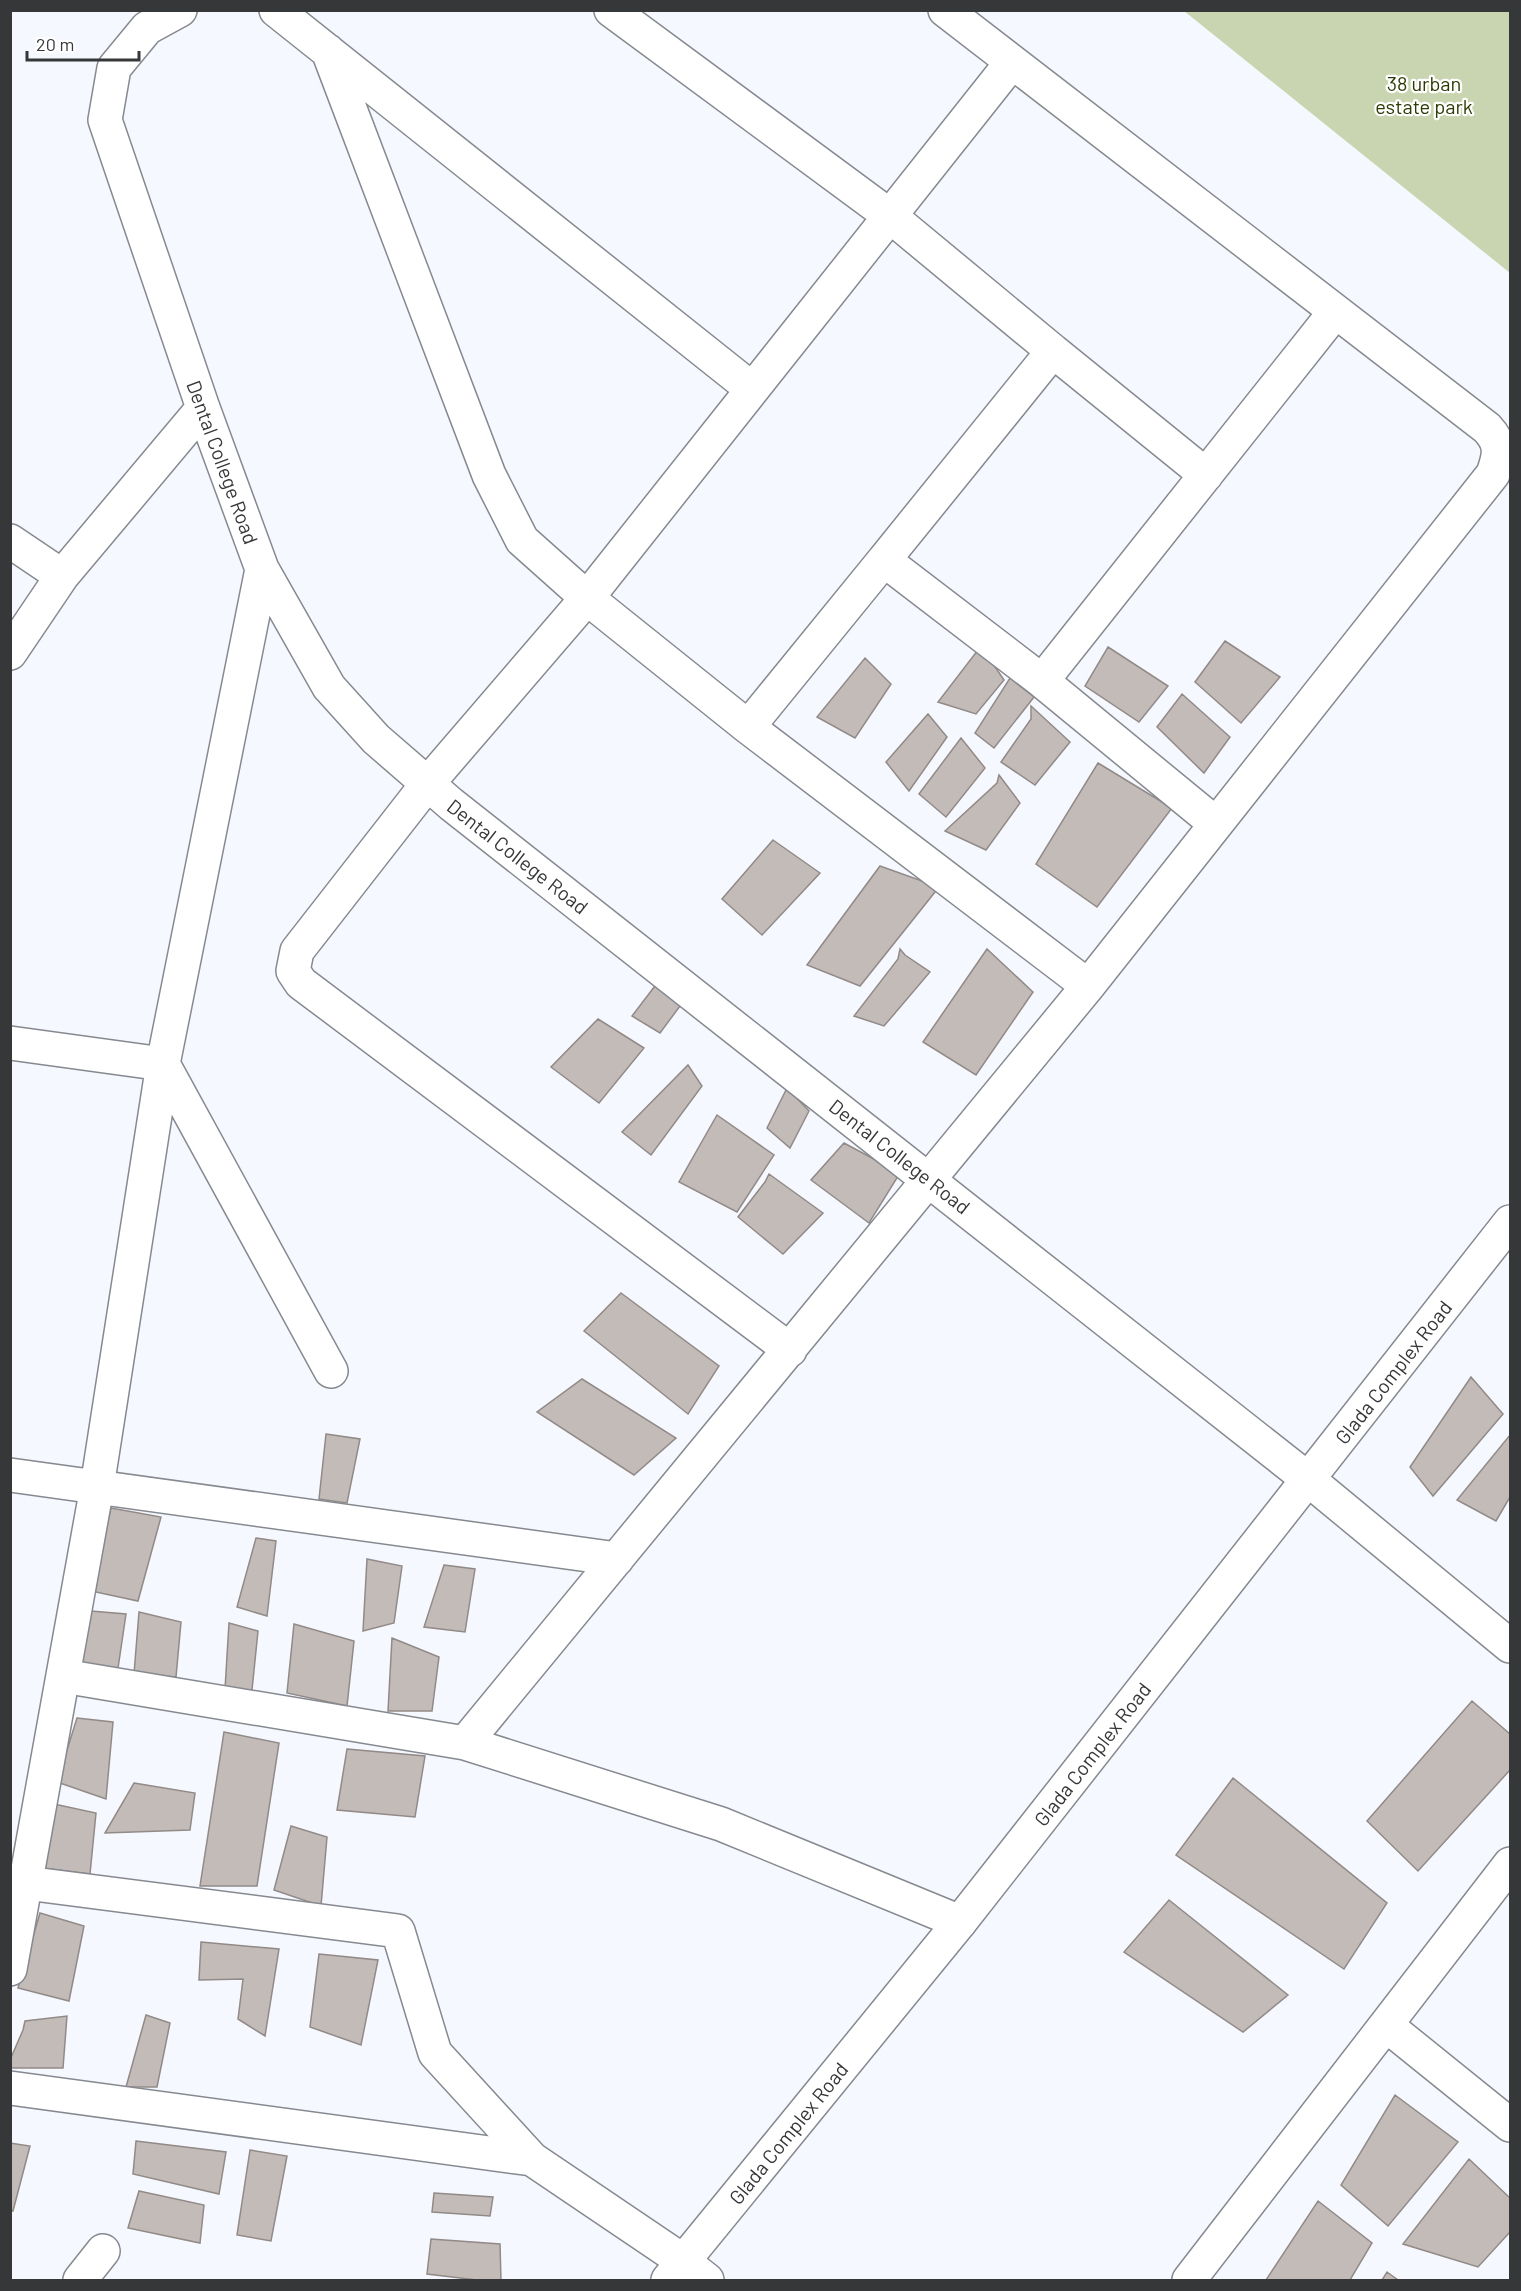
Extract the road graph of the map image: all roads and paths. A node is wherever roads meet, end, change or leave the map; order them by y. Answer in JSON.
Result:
{"nodes":[{"id":1,"x":180,"y":10,"type":"edge"},
{"id":2,"x":276,"y":10,"type":"edge"},
{"id":3,"x":611,"y":10,"type":"edge"},
{"id":4,"x":945,"y":10,"type":"edge"},
{"id":5,"x":328,"y":51,"type":"junction"},
{"id":6,"x":1012,"y":62,"type":"junction"},
{"id":7,"x":890,"y":216,"type":"junction"},
{"id":8,"x":1335,"y":312,"type":"junction"},
{"id":9,"x":1053,"y":351,"type":"junction"},
{"id":10,"x":753,"y":389,"type":"junction"},
{"id":11,"x":203,"y":408,"type":"junction"},
{"id":12,"x":1206,"y":475,"type":"junction"},
{"id":13,"x":10,"y":541,"type":"edge"},
{"id":14,"x":884,"y":560,"type":"junction"},
{"id":15,"x":262,"y":569,"type":"junction"},
{"id":16,"x":62,"y":576,"type":"junction"},
{"id":17,"x":587,"y":598,"type":"junction"},
{"id":18,"x":10,"y":653,"type":"edge"},
{"id":19,"x":1042,"y":681,"type":"junction"},
{"id":20,"x":748,"y":728,"type":"junction"},
{"id":21,"x":428,"y":783,"type":"junction"},
{"id":22,"x":1216,"y":824,"type":"junction"},
{"id":23,"x":1088,"y":986,"type":"junction"},
{"id":24,"x":10,"y":1043,"type":"edge"},
{"id":25,"x":163,"y":1064,"type":"junction"},
{"id":26,"x":930,"y":1180,"type":"junction"},
{"id":27,"x":1510,"y":1222,"type":"edge"},
{"id":28,"x":790,"y":1350,"type":"junction"},
{"id":29,"x":331,"y":1371,"type":"dead end"},
{"id":30,"x":10,"y":1475,"type":"edge"},
{"id":31,"x":1309,"y":1480,"type":"junction"},
{"id":32,"x":97,"y":1487,"type":"junction"},
{"id":33,"x":616,"y":1559,"type":"junction"},
{"id":34,"x":1510,"y":1646,"type":"edge"},
{"id":35,"x":63,"y":1676,"type":"junction"},
{"id":36,"x":465,"y":1743,"type":"junction"},
{"id":37,"x":1510,"y":1864,"type":"edge"},
{"id":38,"x":26,"y":1883,"type":"junction"},
{"id":39,"x":960,"y":1922,"type":"junction"},
{"id":40,"x":10,"y":1969,"type":"edge"},
{"id":41,"x":1386,"y":2025,"type":"junction"},
{"id":42,"x":10,"y":2088,"type":"edge"},
{"id":43,"x":1510,"y":2125,"type":"edge"},
{"id":44,"x":532,"y":2159,"type":"junction"},
{"id":45,"x":103,"y":2251,"type":"dead end"},
{"id":46,"x":686,"y":2274,"type":"edge"},
{"id":47,"x":80,"y":2280,"type":"edge"},
{"id":48,"x":1189,"y":2280,"type":"edge"}],
"edges":[{"from":1,"to":11,"type":"street","name":"Dental College Road"},
{"from":2,"to":5,"type":"street"},
{"from":3,"to":7,"type":"street"},
{"from":4,"to":6,"type":"street"},
{"from":5,"to":10,"type":"street"},
{"from":5,"to":17,"type":"street"},
{"from":6,"to":7,"type":"street"},
{"from":6,"to":8,"type":"street"},
{"from":7,"to":9,"type":"street"},
{"from":7,"to":10,"type":"street"},
{"from":8,"to":12,"type":"street"},
{"from":8,"to":22,"type":"street"},
{"from":9,"to":12,"type":"street"},
{"from":9,"to":14,"type":"street"},
{"from":10,"to":17,"type":"street"},
{"from":11,"to":15,"type":"street","name":"Dental College Road"},
{"from":11,"to":16,"type":"street"},
{"from":12,"to":19,"type":"street"},
{"from":13,"to":16,"type":"street"},
{"from":14,"to":19,"type":"street"},
{"from":14,"to":20,"type":"street"},
{"from":15,"to":21,"type":"street","name":"Dental College Road"},
{"from":15,"to":25,"type":"street"},
{"from":16,"to":18,"type":"street"},
{"from":17,"to":20,"type":"street"},
{"from":17,"to":21,"type":"street"},
{"from":19,"to":22,"type":"street"},
{"from":20,"to":23,"type":"street"},
{"from":21,"to":26,"type":"street","name":"Dental College Road"},
{"from":21,"to":28,"type":"street"},
{"from":22,"to":23,"type":"street"},
{"from":23,"to":26,"type":"street"},
{"from":24,"to":25,"type":"street"},
{"from":25,"to":29,"type":"street"},
{"from":25,"to":32,"type":"street"},
{"from":26,"to":28,"type":"street"},
{"from":26,"to":31,"type":"street","name":"Dental College Road"},
{"from":27,"to":31,"type":"street","name":"Glada Complex Road"},
{"from":28,"to":33,"type":"street"},
{"from":30,"to":32,"type":"street"},
{"from":31,"to":34,"type":"street","name":"Dental College Road"},
{"from":31,"to":39,"type":"street","name":"Glada Complex Road"},
{"from":32,"to":33,"type":"street"},
{"from":32,"to":35,"type":"street"},
{"from":33,"to":36,"type":"street"},
{"from":35,"to":36,"type":"street"},
{"from":35,"to":38,"type":"street"},
{"from":36,"to":39,"type":"street"},
{"from":37,"to":41,"type":"street"},
{"from":38,"to":40,"type":"street"},
{"from":38,"to":44,"type":"street"},
{"from":39,"to":46,"type":"street","name":"Glada Complex Road"},
{"from":41,"to":43,"type":"street"},
{"from":41,"to":48,"type":"street"},
{"from":42,"to":44,"type":"street"},
{"from":44,"to":46,"type":"street"},
{"from":45,"to":47,"type":"street"}]}
